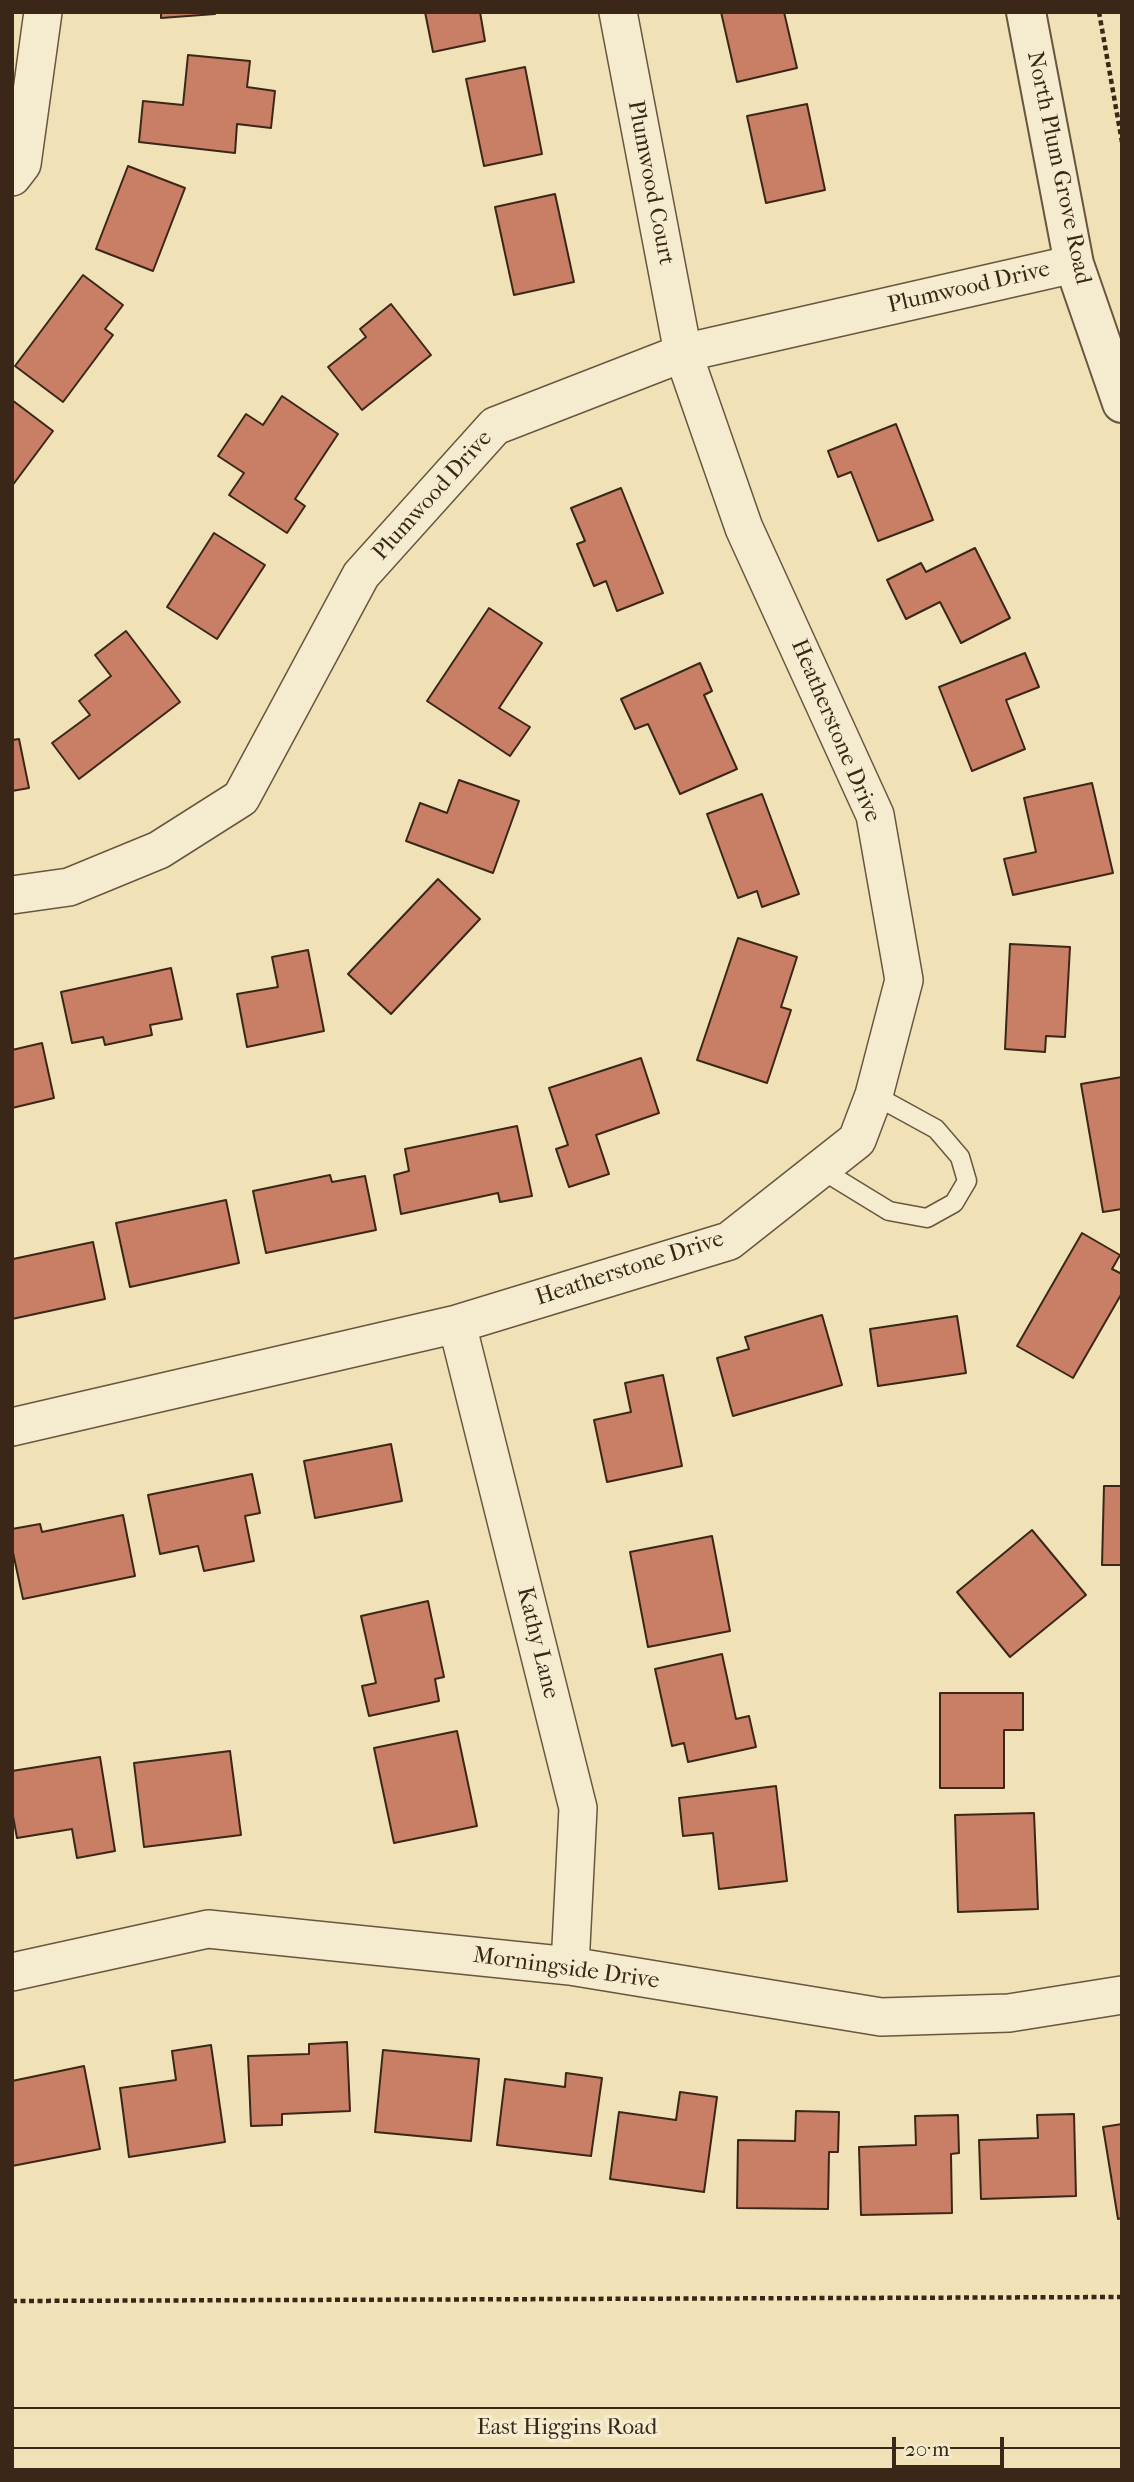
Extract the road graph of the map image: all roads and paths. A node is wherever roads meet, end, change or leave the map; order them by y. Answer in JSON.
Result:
{"nodes":[{"id":1,"x":43,"y":12,"type":"edge"},
{"id":2,"x":618,"y":12,"type":"edge"},
{"id":3,"x":1026,"y":12,"type":"edge"},
{"id":4,"x":1099,"y":12,"type":"edge"},
{"id":5,"x":1122,"y":142,"type":"edge"},
{"id":6,"x":12,"y":177,"type":"edge"},
{"id":7,"x":1074,"y":264,"type":"junction"},
{"id":8,"x":683,"y":353,"type":"junction"},
{"id":9,"x":1122,"y":403,"type":"edge"},
{"id":10,"x":12,"y":895,"type":"edge"},
{"id":11,"x":874,"y":1095,"type":"junction"},
{"id":12,"x":822,"y":1170,"type":"junction"},
{"id":13,"x":457,"y":1324,"type":"junction"},
{"id":14,"x":12,"y":1427,"type":"edge"},
{"id":15,"x":570,"y":1966,"type":"junction"},
{"id":16,"x":12,"y":1972,"type":"edge"},
{"id":17,"x":1122,"y":1995,"type":"edge"},
{"id":18,"x":1122,"y":2297,"type":"edge"},
{"id":19,"x":12,"y":2301,"type":"edge"},
{"id":20,"x":12,"y":2428,"type":"edge"},
{"id":21,"x":1122,"y":2428,"type":"edge"}],
"edges":[{"from":1,"to":6,"type":"street"},
{"from":2,"to":8,"type":"street","name":"Plumwood Court"},
{"from":3,"to":7,"type":"street","name":"North Plum Grove Road"},
{"from":4,"to":5,"type":"path"},
{"from":7,"to":8,"type":"street","name":"Plumwood Drive"},
{"from":7,"to":9,"type":"street","name":"North Plum Grove Road"},
{"from":8,"to":10,"type":"street","name":"Plumwood Drive"},
{"from":8,"to":11,"type":"street","name":"Heatherstone Drive"},
{"from":11,"to":12,"type":"street","name":"Heatherstone Drive"},
{"from":11,"to":12,"type":"lane"},
{"from":12,"to":13,"type":"street","name":"Heatherstone Drive"},
{"from":13,"to":14,"type":"street","name":"Heatherstone Drive"},
{"from":13,"to":15,"type":"street","name":"Kathy Lane"},
{"from":15,"to":16,"type":"street","name":"Morningside Drive"},
{"from":15,"to":17,"type":"street","name":"Morningside Drive"},
{"from":18,"to":19,"type":"path"},
{"from":20,"to":21,"type":"main road","name":"East Higgins Road"}]}
